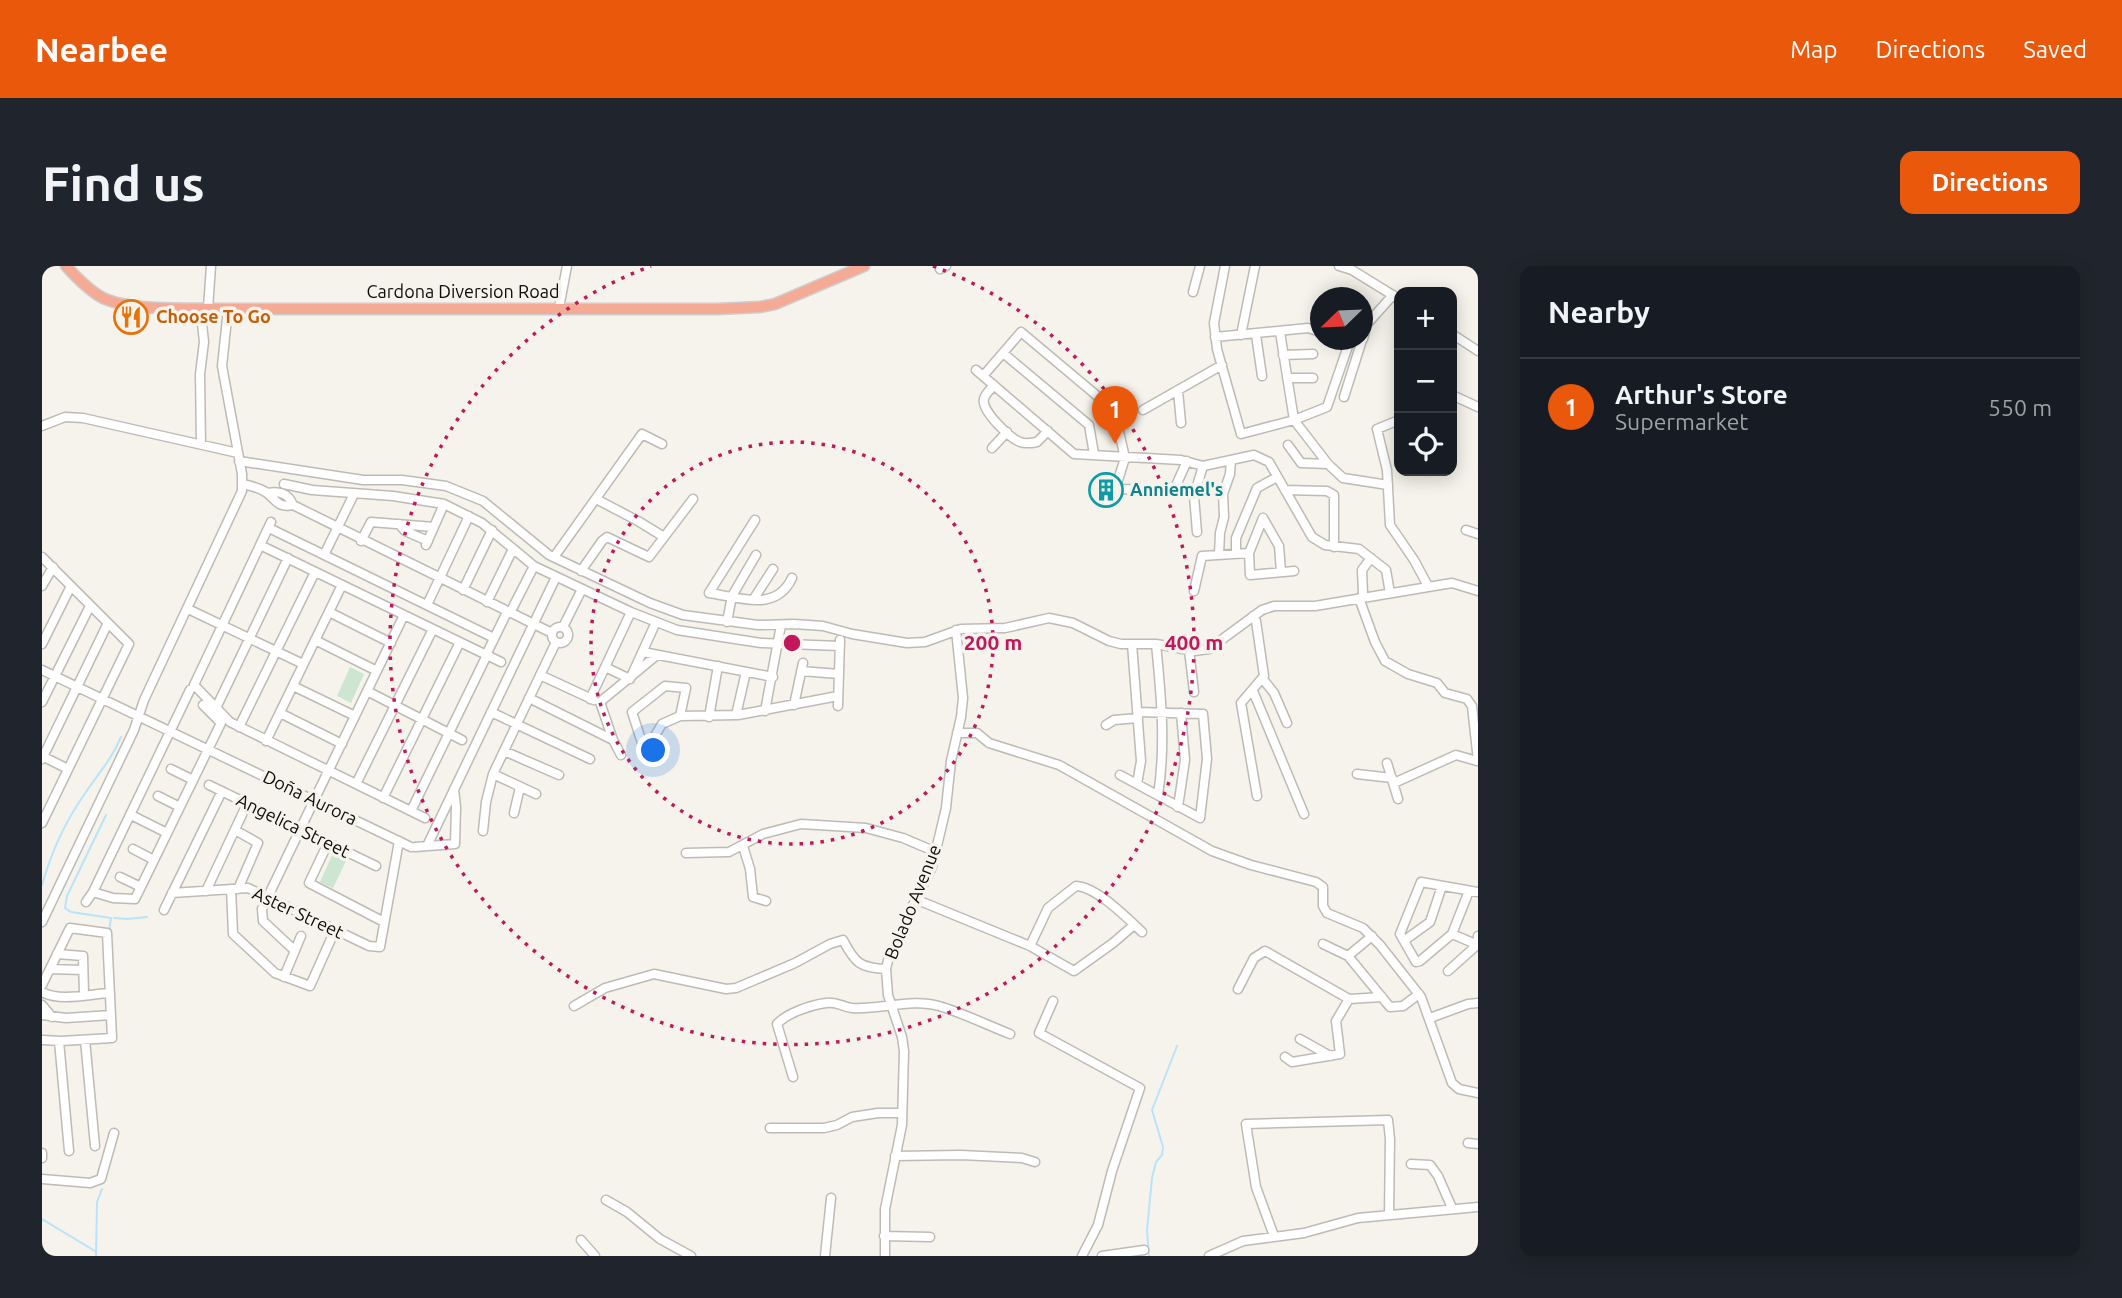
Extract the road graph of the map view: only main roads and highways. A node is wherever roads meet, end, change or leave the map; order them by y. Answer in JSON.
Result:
{"nodes":[{"id":1,"x":66,"y":266,"type":"edge"},
{"id":2,"x":864,"y":266,"type":"edge"}],
"edges":[{"from":1,"to":2,"type":"main road","name":"Cardona Diversion Road"}]}
